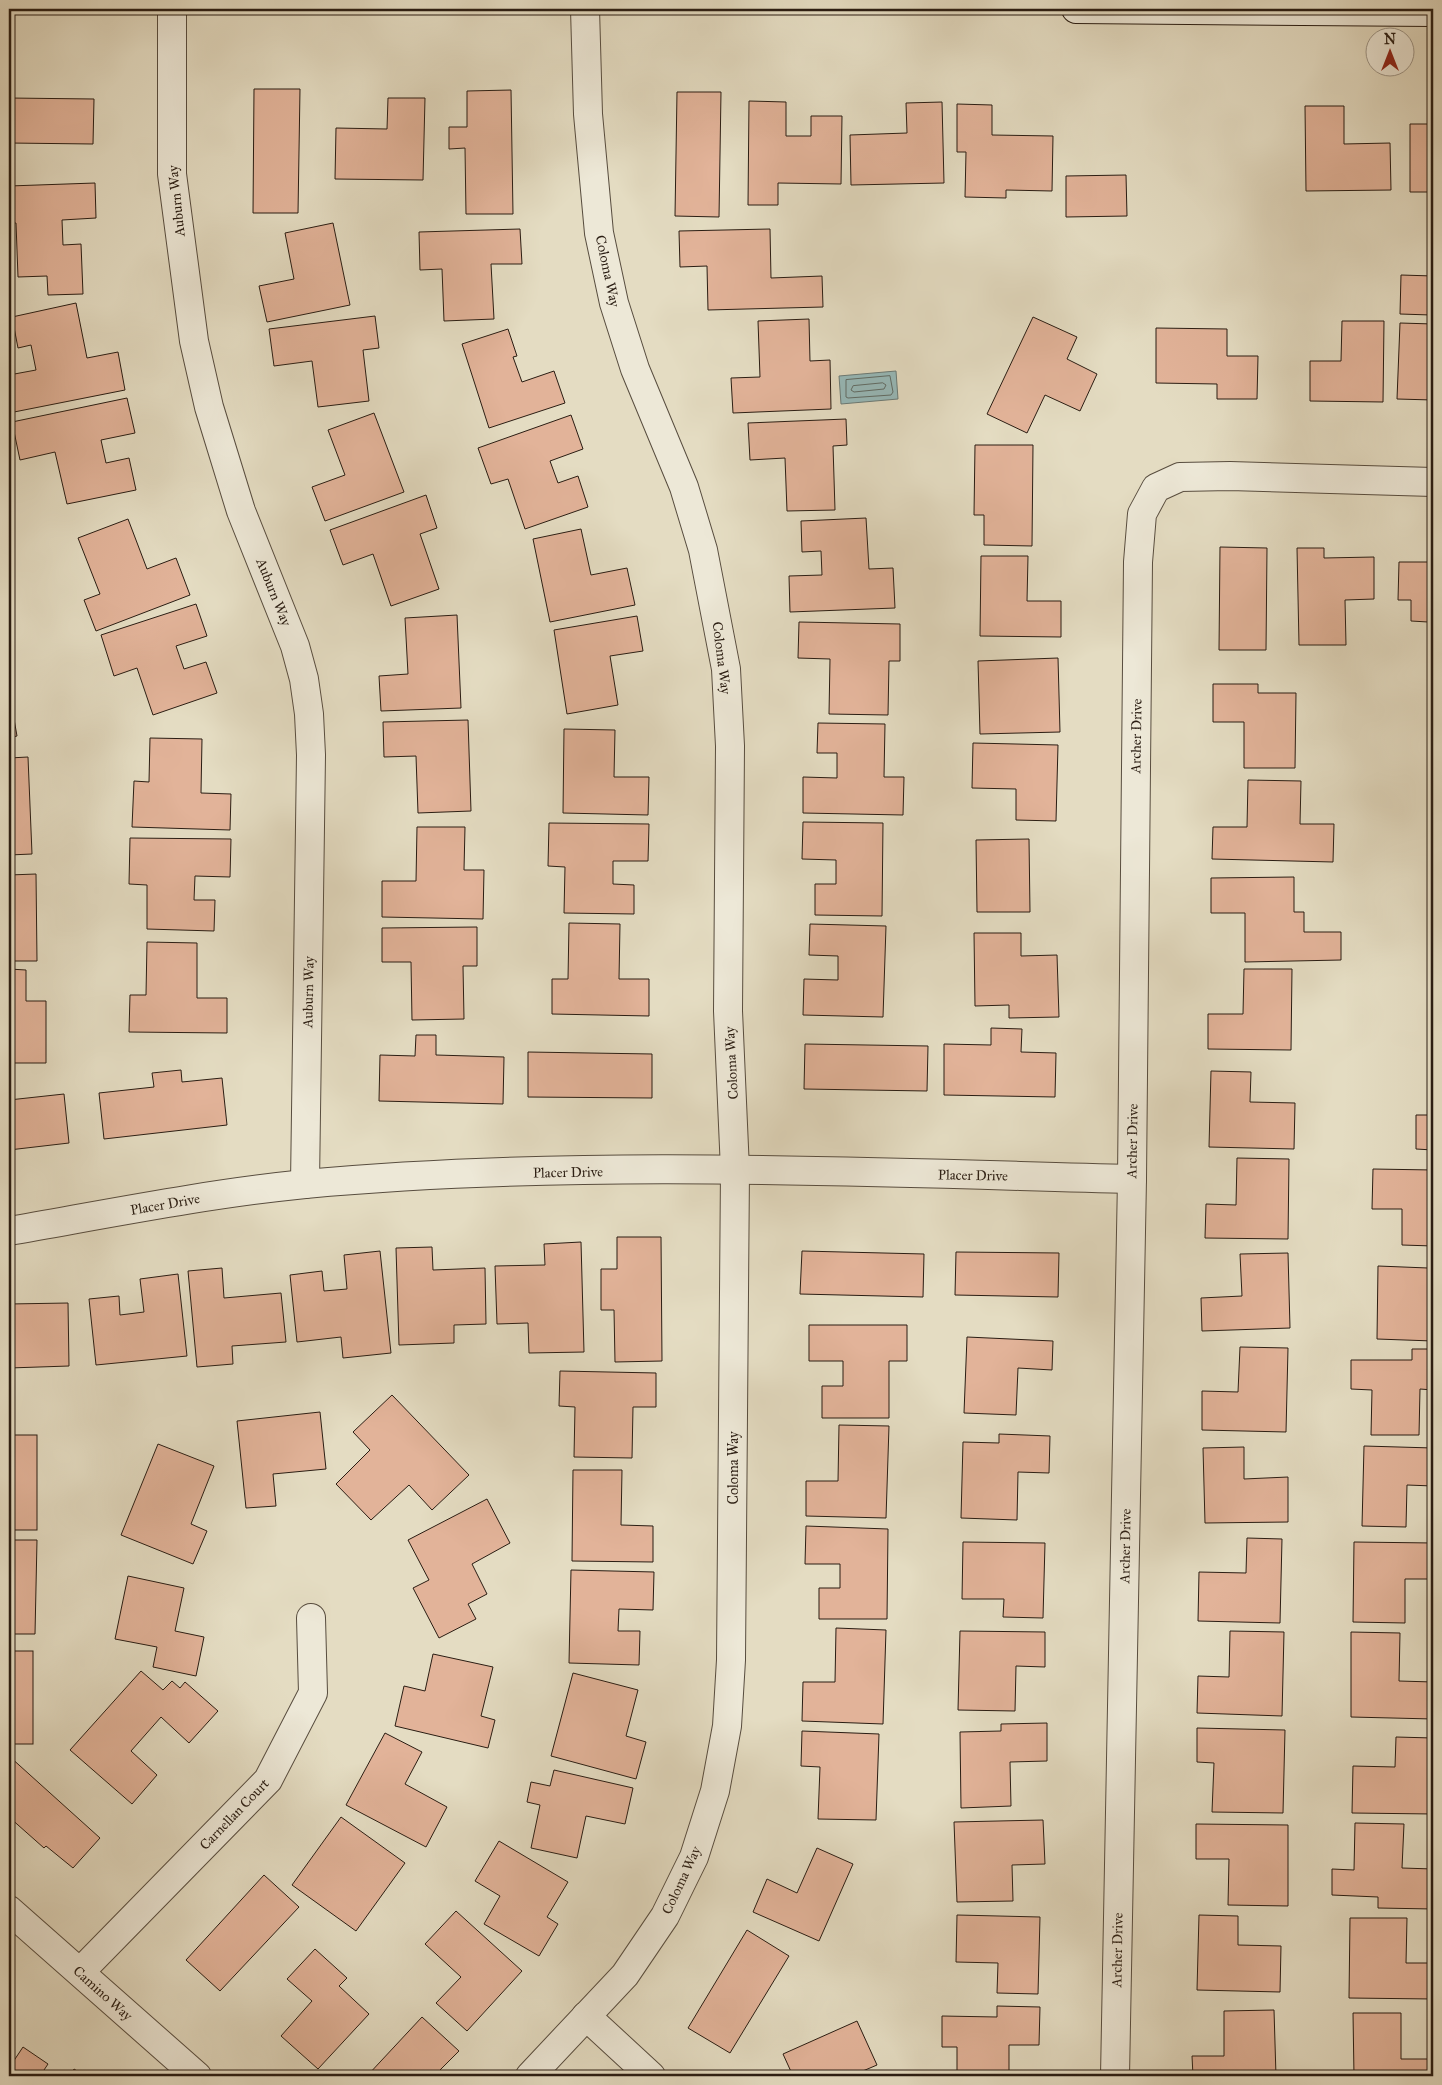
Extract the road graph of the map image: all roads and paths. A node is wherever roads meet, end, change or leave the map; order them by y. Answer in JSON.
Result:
{"nodes":[{"id":1,"x":172,"y":9,"type":"edge"},
{"id":2,"x":585,"y":9,"type":"edge"},
{"id":3,"x":1076,"y":9,"type":"edge"},
{"id":4,"x":1213,"y":9,"type":"edge"},
{"id":5,"x":1433,"y":12,"type":"edge"},
{"id":6,"x":1433,"y":482,"type":"edge"},
{"id":7,"x":736,"y":1170,"type":"junction"},
{"id":8,"x":1132,"y":1179,"type":"junction"},
{"id":9,"x":304,"y":1184,"type":"junction"},
{"id":10,"x":9,"y":1231,"type":"edge"},
{"id":11,"x":311,"y":1618,"type":"dead end"},
{"id":12,"x":9,"y":1910,"type":"edge"},
{"id":13,"x":80,"y":1972,"type":"junction"},
{"id":14,"x":586,"y":2016,"type":"junction"},
{"id":15,"x":197,"y":2076,"type":"edge"},
{"id":16,"x":530,"y":2076,"type":"edge"},
{"id":17,"x":651,"y":2076,"type":"edge"},
{"id":18,"x":1115,"y":2076,"type":"edge"}],
"edges":[{"from":1,"to":9,"type":"street","name":"Auburn Way"},
{"from":2,"to":7,"type":"street","name":"Coloma Way"},
{"from":3,"to":4,"type":"street"},
{"from":4,"to":5,"type":"street"},
{"from":6,"to":8,"type":"street","name":"Archer Drive"},
{"from":7,"to":8,"type":"street","name":"Placer Drive"},
{"from":7,"to":9,"type":"street","name":"Placer Drive"},
{"from":7,"to":14,"type":"street","name":"Coloma Way"},
{"from":8,"to":18,"type":"street","name":"Archer Drive"},
{"from":9,"to":10,"type":"street","name":"Placer Drive"},
{"from":11,"to":13,"type":"street","name":"Carnellan Court"},
{"from":12,"to":13,"type":"street","name":"Camino Way"},
{"from":13,"to":15,"type":"street","name":"Camino Way"},
{"from":14,"to":16,"type":"street","name":"Coloma Way"},
{"from":14,"to":17,"type":"street"}]}
